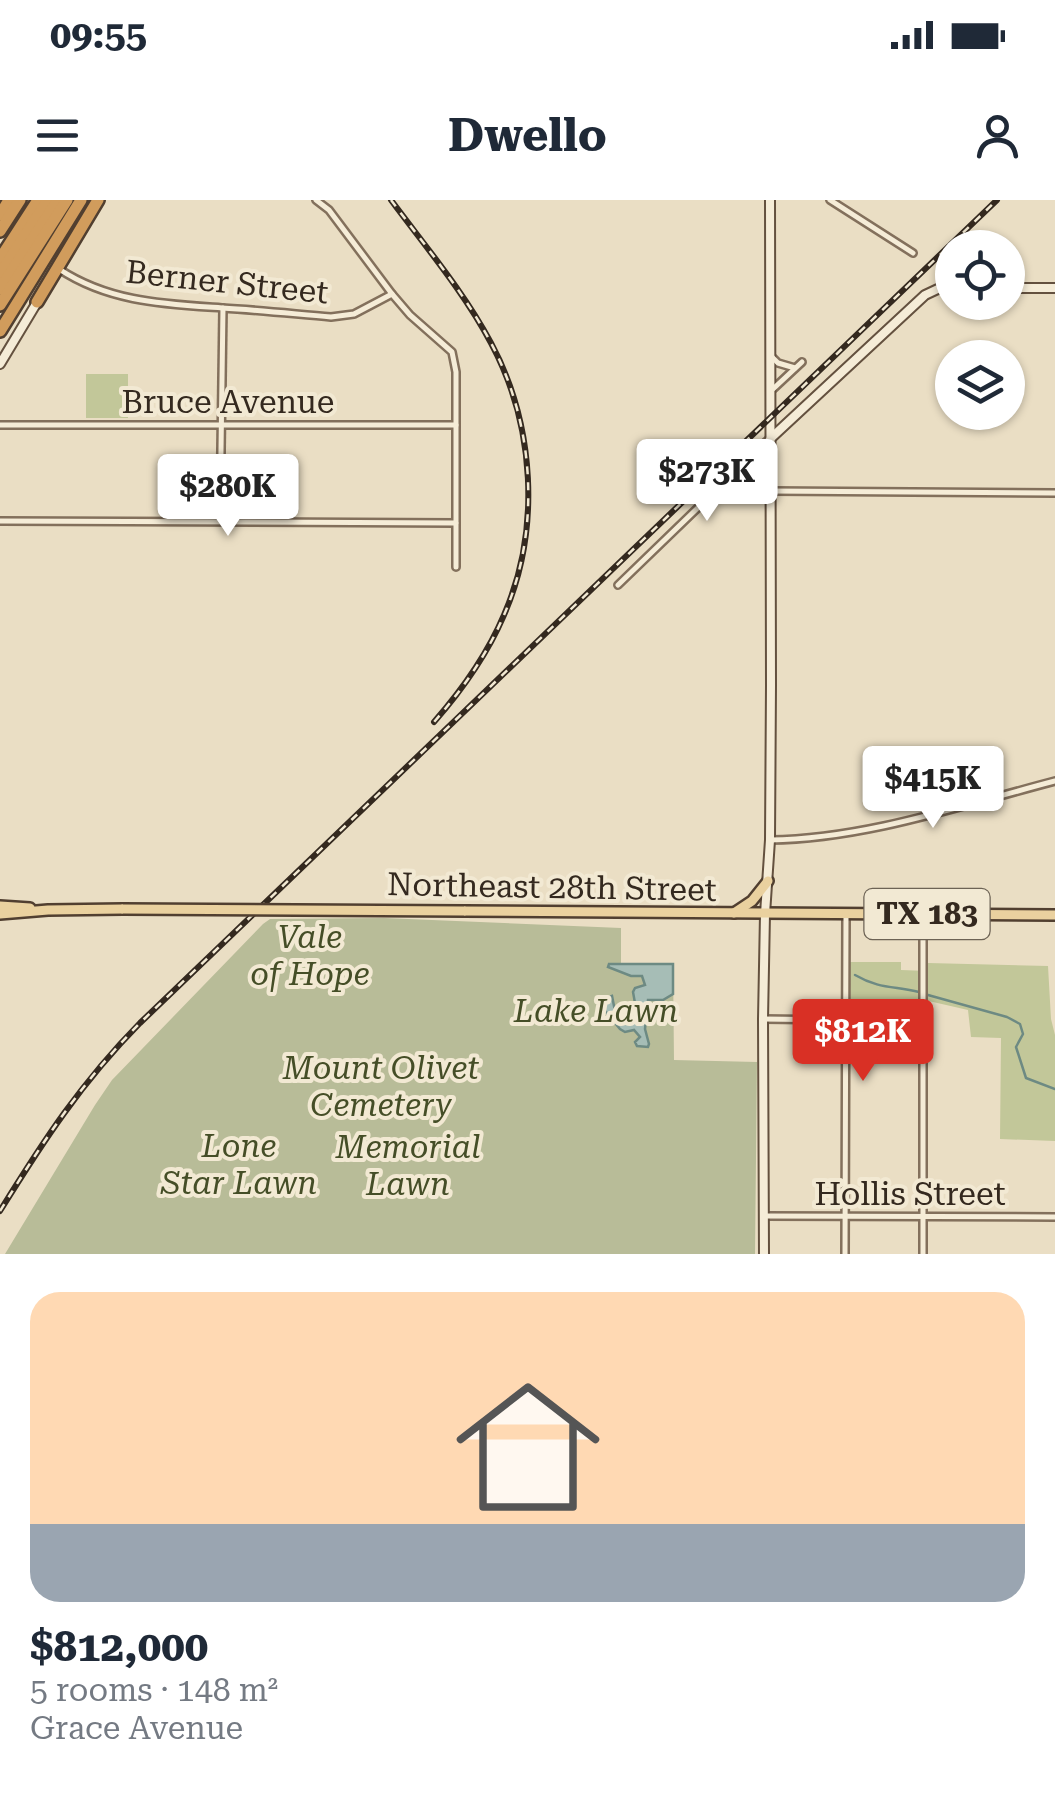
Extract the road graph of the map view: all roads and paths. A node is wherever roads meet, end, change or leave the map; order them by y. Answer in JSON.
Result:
{"nodes":[{"id":1,"x":10,"y":200,"type":"edge"},
{"id":2,"x":20,"y":200,"type":"edge"},
{"id":3,"x":38,"y":200,"type":"edge"},
{"id":4,"x":48,"y":200,"type":"edge"},
{"id":5,"x":58,"y":200,"type":"edge"},
{"id":6,"x":67,"y":200,"type":"edge"},
{"id":7,"x":81,"y":200,"type":"edge"},
{"id":8,"x":100,"y":200,"type":"edge"},
{"id":9,"x":316,"y":200,"type":"edge"},
{"id":10,"x":770,"y":200,"type":"edge"},
{"id":11,"x":830,"y":200,"type":"edge"},
{"id":12,"x":0,"y":215,"type":"edge"},
{"id":13,"x":0,"y":231,"type":"edge"},
{"id":14,"x":913,"y":253,"type":"dead end"},
{"id":15,"x":0,"y":258,"type":"edge"},
{"id":16,"x":58,"y":269,"type":"junction"},
{"id":17,"x":0,"y":274,"type":"edge"},
{"id":18,"x":1025,"y":288,"type":"edge"},
{"id":19,"x":1055,"y":288,"type":"edge"},
{"id":20,"x":0,"y":289,"type":"edge"},
{"id":21,"x":935,"y":291,"type":"edge"},
{"id":22,"x":392,"y":294,"type":"junction"},
{"id":23,"x":37,"y":302,"type":"junction"},
{"id":24,"x":0,"y":305,"type":"edge"},
{"id":25,"x":223,"y":308,"type":"junction"},
{"id":26,"x":0,"y":331,"type":"edge"},
{"id":27,"x":770,"y":352,"type":"junction"},
{"id":28,"x":802,"y":362,"type":"dead end"},
{"id":29,"x":0,"y":364,"type":"edge"},
{"id":30,"x":796,"y":368,"type":"junction"},
{"id":31,"x":770,"y":390,"type":"junction"},
{"id":32,"x":0,"y":424,"type":"edge"},
{"id":33,"x":221,"y":424,"type":"junction"},
{"id":34,"x":456,"y":424,"type":"junction"},
{"id":35,"x":770,"y":438,"type":"junction"},
{"id":36,"x":771,"y":491,"type":"junction"},
{"id":37,"x":1055,"y":493,"type":"edge"},
{"id":38,"x":0,"y":521,"type":"edge"},
{"id":39,"x":220,"y":521,"type":"junction"},
{"id":40,"x":456,"y":523,"type":"junction"},
{"id":41,"x":456,"y":567,"type":"dead end"},
{"id":42,"x":618,"y":585,"type":"dead end"},
{"id":43,"x":1055,"y":781,"type":"edge"},
{"id":44,"x":770,"y":840,"type":"junction"},
{"id":45,"x":768,"y":881,"type":"junction"},
{"id":46,"x":0,"y":906,"type":"edge"},
{"id":47,"x":48,"y":910,"type":"junction"},
{"id":48,"x":0,"y":914,"type":"edge"},
{"id":49,"x":731,"y":914,"type":"junction"},
{"id":50,"x":765,"y":914,"type":"junction"},
{"id":51,"x":846,"y":914,"type":"junction"},
{"id":52,"x":924,"y":914,"type":"junction"},
{"id":53,"x":1055,"y":914,"type":"edge"},
{"id":54,"x":763,"y":1019,"type":"junction"},
{"id":55,"x":845,"y":1020,"type":"junction"},
{"id":56,"x":924,"y":1021,"type":"junction"},
{"id":57,"x":846,"y":1215,"type":"junction"},
{"id":58,"x":764,"y":1216,"type":"junction"},
{"id":59,"x":923,"y":1216,"type":"junction"},
{"id":60,"x":1055,"y":1217,"type":"edge"},
{"id":61,"x":764,"y":1254,"type":"edge"},
{"id":62,"x":845,"y":1254,"type":"edge"},
{"id":63,"x":923,"y":1254,"type":"edge"}],
"edges":[{"from":1,"to":12,"type":"highway"},
{"from":2,"to":13,"type":"highway"},
{"from":3,"to":15,"type":"highway"},
{"from":4,"to":17,"type":"highway"},
{"from":5,"to":20,"type":"highway"},
{"from":6,"to":24,"type":"highway"},
{"from":7,"to":26,"type":"highway"},
{"from":8,"to":16,"type":"main road"},
{"from":8,"to":23,"type":"highway"},
{"from":9,"to":22,"type":"street"},
{"from":10,"to":27,"type":"main road"},
{"from":11,"to":14,"type":"street"},
{"from":16,"to":23,"type":"main road"},
{"from":16,"to":25,"type":"street","name":"Berner Street"},
{"from":18,"to":19,"type":"main road"},
{"from":21,"to":35,"type":"main road"},
{"from":22,"to":25,"type":"street","name":"Berner Street"},
{"from":22,"to":34,"type":"street"},
{"from":23,"to":29,"type":"main road"},
{"from":25,"to":33,"type":"street"},
{"from":27,"to":30,"type":"street"},
{"from":27,"to":31,"type":"main road"},
{"from":28,"to":30,"type":"street"},
{"from":30,"to":31,"type":"street"},
{"from":31,"to":35,"type":"main road"},
{"from":32,"to":33,"type":"street","name":"Bruce Avenue"},
{"from":33,"to":34,"type":"street","name":"Bruce Avenue"},
{"from":33,"to":39,"type":"street"},
{"from":34,"to":40,"type":"street"},
{"from":35,"to":36,"type":"main road"},
{"from":35,"to":42,"type":"street"},
{"from":36,"to":37,"type":"street"},
{"from":36,"to":44,"type":"main road"},
{"from":38,"to":39,"type":"street"},
{"from":39,"to":40,"type":"street"},
{"from":40,"to":41,"type":"street"},
{"from":43,"to":44,"type":"street"},
{"from":44,"to":45,"type":"main road"},
{"from":45,"to":49,"type":"main road"},
{"from":45,"to":50,"type":"main road"},
{"from":46,"to":47,"type":"main road","name":"Northeast 28th Street","number":"TX 183"},
{"from":47,"to":48,"type":"main road","name":"Northeast 28th Street","number":"TX 183"},
{"from":47,"to":49,"type":"main road","name":"Northeast 28th Street","number":"TX 183","bridge":true},
{"from":49,"to":50,"type":"main road","name":"Northeast 28th Street","number":"TX 183"},
{"from":50,"to":51,"type":"main road","name":"Northeast 28th Street","number":"TX 183"},
{"from":50,"to":54,"type":"main road"},
{"from":51,"to":52,"type":"main road","name":"Northeast 28th Street","number":"TX 183"},
{"from":51,"to":55,"type":"street"},
{"from":52,"to":53,"type":"main road","name":"Northeast 28th Street","number":"TX 183"},
{"from":52,"to":56,"type":"street"},
{"from":54,"to":55,"type":"street"},
{"from":54,"to":58,"type":"main road"},
{"from":55,"to":56,"type":"street"},
{"from":55,"to":57,"type":"street"},
{"from":56,"to":59,"type":"street"},
{"from":57,"to":58,"type":"street","name":"Hollis Street"},
{"from":57,"to":59,"type":"street","name":"Hollis Street"},
{"from":57,"to":62,"type":"street"},
{"from":58,"to":61,"type":"main road"},
{"from":59,"to":60,"type":"street","name":"Hollis Street"},
{"from":59,"to":63,"type":"street"}]}
